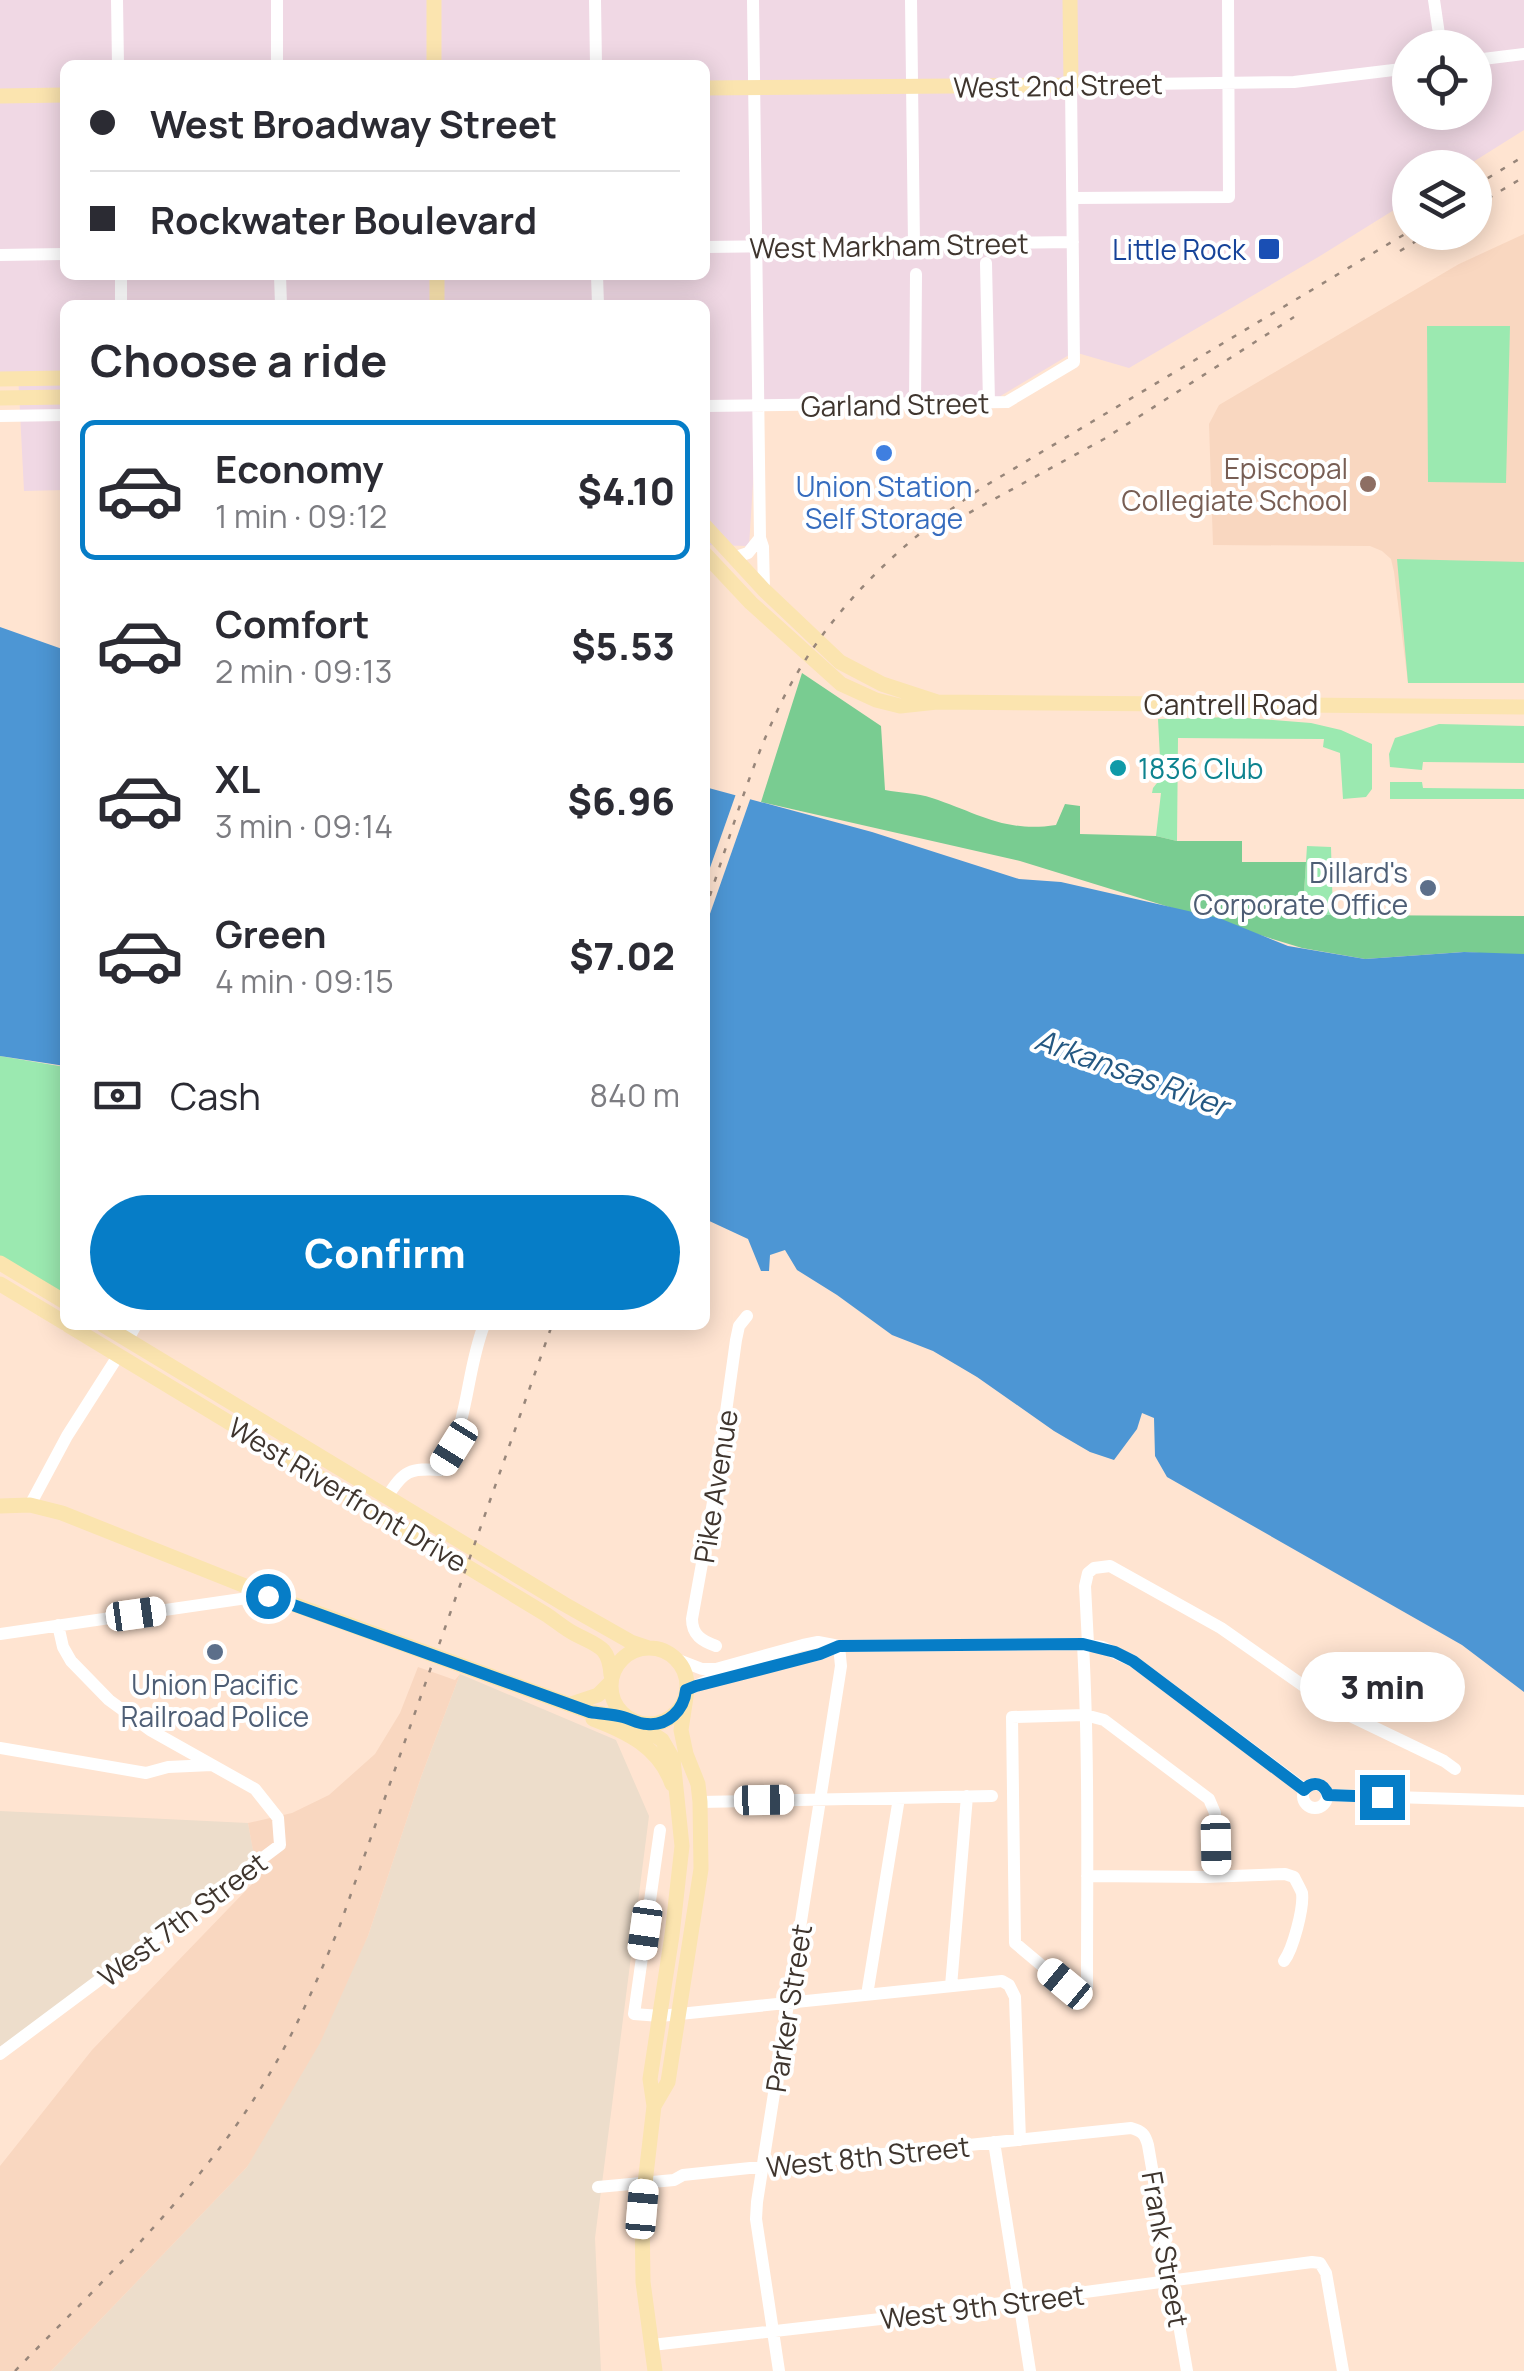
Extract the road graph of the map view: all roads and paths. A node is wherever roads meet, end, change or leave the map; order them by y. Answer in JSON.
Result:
{"nodes":[{"id":1,"x":118,"y":0,"type":"edge"},
{"id":2,"x":276,"y":0,"type":"edge"},
{"id":3,"x":434,"y":0,"type":"edge"},
{"id":4,"x":595,"y":0,"type":"edge"},
{"id":5,"x":753,"y":0,"type":"edge"},
{"id":6,"x":911,"y":0,"type":"edge"},
{"id":7,"x":1070,"y":0,"type":"edge"},
{"id":8,"x":1228,"y":0,"type":"edge"},
{"id":9,"x":1434,"y":0,"type":"edge"},
{"id":10,"x":1438,"y":30,"type":"edge"},
{"id":11,"x":1524,"y":54,"type":"edge"},
{"id":12,"x":1492,"y":58,"type":"edge"},
{"id":13,"x":118,"y":60,"type":"edge"},
{"id":14,"x":278,"y":60,"type":"edge"},
{"id":15,"x":434,"y":60,"type":"edge"},
{"id":16,"x":596,"y":60,"type":"edge"},
{"id":17,"x":1392,"y":70,"type":"edge"},
{"id":18,"x":1228,"y":83,"type":"junction"},
{"id":19,"x":1072,"y":84,"type":"junction"},
{"id":20,"x":912,"y":86,"type":"junction"},
{"id":21,"x":710,"y":88,"type":"edge"},
{"id":22,"x":754,"y":88,"type":"junction"},
{"id":23,"x":60,"y":95,"type":"edge"},
{"id":24,"x":0,"y":96,"type":"edge"},
{"id":25,"x":1073,"y":198,"type":"junction"},
{"id":26,"x":1074,"y":242,"type":"junction"},
{"id":27,"x":914,"y":245,"type":"junction"},
{"id":28,"x":756,"y":246,"type":"junction"},
{"id":29,"x":710,"y":247,"type":"edge"},
{"id":30,"x":60,"y":254,"type":"edge"},
{"id":31,"x":0,"y":255,"type":"edge"},
{"id":32,"x":986,"y":264,"type":"dead end"},
{"id":33,"x":916,"y":274,"type":"dead end"},
{"id":34,"x":60,"y":378,"type":"edge"},
{"id":35,"x":0,"y":379,"type":"edge"},
{"id":36,"x":60,"y":396,"type":"edge"},
{"id":37,"x":1,"y":398,"type":"edge"},
{"id":38,"x":990,"y":403,"type":"junction"},
{"id":39,"x":915,"y":404,"type":"junction"},
{"id":40,"x":758,"y":405,"type":"junction"},
{"id":41,"x":710,"y":406,"type":"edge"},
{"id":42,"x":60,"y":415,"type":"edge"},
{"id":43,"x":0,"y":416,"type":"edge"},
{"id":44,"x":710,"y":532,"type":"edge"},
{"id":45,"x":760,"y":538,"type":"junction"},
{"id":46,"x":733,"y":558,"type":"junction"},
{"id":47,"x":710,"y":559,"type":"edge"},
{"id":48,"x":764,"y":590,"type":"junction"},
{"id":49,"x":937,"y":702,"type":"junction"},
{"id":50,"x":1524,"y":707,"type":"edge"},
{"id":51,"x":0,"y":1263,"type":"edge"},
{"id":52,"x":0,"y":1284,"type":"edge"},
{"id":53,"x":60,"y":1299,"type":"edge"},
{"id":54,"x":747,"y":1316,"type":"dead end"},
{"id":55,"x":60,"y":1320,"type":"edge"},
{"id":56,"x":76,"y":1330,"type":"edge"},
{"id":57,"x":482,"y":1330,"type":"edge"},
{"id":58,"x":132,"y":1332,"type":"edge"},
{"id":59,"x":118,"y":1356,"type":"junction"},
{"id":60,"x":387,"y":1497,"type":"junction"},
{"id":61,"x":30,"y":1505,"type":"junction"},
{"id":62,"x":0,"y":1506,"type":"edge"},
{"id":63,"x":268,"y":1596,"type":"junction"},
{"id":64,"x":58,"y":1625,"type":"junction"},
{"id":65,"x":0,"y":1634,"type":"edge"},
{"id":66,"x":1086,"y":1644,"type":"junction"},
{"id":67,"x":716,"y":1646,"type":"dead end"},
{"id":68,"x":839,"y":1646,"type":"junction"},
{"id":69,"x":649,"y":1648,"type":"junction"},
{"id":70,"x":676,"y":1660,"type":"junction"},
{"id":71,"x":611,"y":1679,"type":"junction"},
{"id":72,"x":686,"y":1694,"type":"junction"},
{"id":73,"x":569,"y":1704,"type":"junction"},
{"id":74,"x":1085,"y":1715,"type":"junction"},
{"id":75,"x":631,"y":1720,"type":"junction"},
{"id":76,"x":174,"y":1744,"type":"junction"},
{"id":77,"x":0,"y":1748,"type":"edge"},
{"id":78,"x":215,"y":1765,"type":"junction"},
{"id":79,"x":168,"y":1767,"type":"junction"},
{"id":80,"x":1455,"y":1769,"type":"dead end"},
{"id":81,"x":966,"y":1796,"type":"junction"},
{"id":82,"x":992,"y":1796,"type":"dead end"},
{"id":83,"x":677,"y":1797,"type":"junction"},
{"id":84,"x":899,"y":1798,"type":"junction"},
{"id":85,"x":820,"y":1799,"type":"junction"},
{"id":86,"x":1524,"y":1800,"type":"edge"},
{"id":87,"x":700,"y":1802,"type":"junction"},
{"id":88,"x":660,"y":1830,"type":"dead end"},
{"id":89,"x":1087,"y":1876,"type":"junction"},
{"id":90,"x":1216,"y":1876,"type":"junction"},
{"id":91,"x":1284,"y":1961,"type":"dead end"},
{"id":92,"x":951,"y":1986,"type":"junction"},
{"id":93,"x":867,"y":1995,"type":"junction"},
{"id":94,"x":788,"y":2003,"type":"junction"},
{"id":95,"x":678,"y":2014,"type":"junction"},
{"id":96,"x":660,"y":2016,"type":"junction"},
{"id":97,"x":2,"y":2052,"type":"edge"},
{"id":98,"x":654,"y":2106,"type":"junction"},
{"id":99,"x":1140,"y":2130,"type":"joint"},
{"id":100,"x":1020,"y":2140,"type":"junction"},
{"id":101,"x":994,"y":2142,"type":"junction"},
{"id":102,"x":762,"y":2167,"type":"junction"},
{"id":103,"x":644,"y":2182,"type":"junction"},
{"id":104,"x":598,"y":2187,"type":"dead end"},
{"id":105,"x":1172,"y":2282,"type":"junction"},
{"id":106,"x":1019,"y":2300,"type":"junction"},
{"id":107,"x":772,"y":2331,"type":"junction"},
{"id":108,"x":652,"y":2345,"type":"junction"},
{"id":109,"x":655,"y":2371,"type":"edge"},
{"id":110,"x":779,"y":2371,"type":"edge"},
{"id":111,"x":1030,"y":2371,"type":"edge"},
{"id":112,"x":1187,"y":2371,"type":"edge"},
{"id":113,"x":1343,"y":2371,"type":"edge"}],
"edges":[{"from":1,"to":13,"type":"street"},
{"from":2,"to":14,"type":"street"},
{"from":3,"to":15,"type":"main road"},
{"from":4,"to":16,"type":"street"},
{"from":5,"to":22,"type":"street"},
{"from":6,"to":20,"type":"street"},
{"from":7,"to":19,"type":"main road"},
{"from":8,"to":18,"type":"street"},
{"from":9,"to":10,"type":"street"},
{"from":11,"to":12,"type":"street"},
{"from":17,"to":18,"type":"street","name":"West 2nd Street"},
{"from":18,"to":19,"type":"street","name":"West 2nd Street"},
{"from":18,"to":25,"type":"street"},
{"from":19,"to":20,"type":"main road","name":"West 2nd Street"},
{"from":19,"to":25,"type":"street"},
{"from":20,"to":22,"type":"main road","name":"West 2nd Street"},
{"from":20,"to":27,"type":"street"},
{"from":21,"to":22,"type":"main road","name":"West 2nd Street"},
{"from":22,"to":28,"type":"street"},
{"from":23,"to":24,"type":"main road"},
{"from":25,"to":26,"type":"street"},
{"from":26,"to":27,"type":"street","name":"West Markham Street"},
{"from":26,"to":38,"type":"street","name":"Garland Street"},
{"from":27,"to":28,"type":"street","name":"West Markham Street"},
{"from":28,"to":29,"type":"street","name":"West Markham Street"},
{"from":28,"to":40,"type":"street"},
{"from":30,"to":31,"type":"street"},
{"from":32,"to":38,"type":"street"},
{"from":33,"to":39,"type":"street"},
{"from":34,"to":35,"type":"main road"},
{"from":36,"to":37,"type":"main road"},
{"from":38,"to":39,"type":"street","name":"Garland Street"},
{"from":39,"to":40,"type":"street","name":"Garland Street"},
{"from":40,"to":41,"type":"street","name":"Garland Street"},
{"from":40,"to":45,"type":"street"},
{"from":42,"to":43,"type":"street"},
{"from":44,"to":46,"type":"main road"},
{"from":45,"to":46,"type":"street"},
{"from":45,"to":48,"type":"street"},
{"from":46,"to":48,"type":"main road"},
{"from":47,"to":49,"type":"main road","name":"Cantrell Road"},
{"from":48,"to":49,"type":"main road"},
{"from":49,"to":50,"type":"main road","name":"Cantrell Road"},
{"from":51,"to":53,"type":"main road"},
{"from":52,"to":55,"type":"main road","name":"West Riverfront Drive"},
{"from":54,"to":67,"type":"street","name":"Pike Avenue"},
{"from":56,"to":59,"type":"main road","name":"West Riverfront Drive"},
{"from":57,"to":60,"type":"street"},
{"from":58,"to":59,"type":"main road"},
{"from":58,"to":60,"type":"main road"},
{"from":59,"to":61,"type":"street"},
{"from":59,"to":71,"type":"main road","name":"West Riverfront Drive"},
{"from":60,"to":69,"type":"main road"},
{"from":61,"to":62,"type":"main road"},
{"from":61,"to":63,"type":"main road"},
{"from":63,"to":64,"type":"street"},
{"from":63,"to":73,"type":"main road"},
{"from":64,"to":65,"type":"street"},
{"from":64,"to":76,"type":"street","name":"West 7th Street"},
{"from":66,"to":68,"type":"street"},
{"from":66,"to":74,"type":"street"},
{"from":66,"to":80,"type":"street"},
{"from":66,"to":86,"type":"street"},
{"from":68,"to":70,"type":"street"},
{"from":68,"to":72,"type":"street"},
{"from":68,"to":85,"type":"street","name":"Parker Street"},
{"from":69,"to":70,"type":"main road"},
{"from":69,"to":71,"type":"main road"},
{"from":70,"to":72,"type":"main road"},
{"from":71,"to":73,"type":"main road"},
{"from":71,"to":75,"type":"main road"},
{"from":72,"to":75,"type":"main road"},
{"from":72,"to":87,"type":"main road"},
{"from":73,"to":75,"type":"main road"},
{"from":73,"to":83,"type":"main road"},
{"from":74,"to":89,"type":"street"},
{"from":74,"to":89,"type":"street"},
{"from":74,"to":90,"type":"street"},
{"from":75,"to":83,"type":"main road"},
{"from":76,"to":78,"type":"street","name":"West 7th Street"},
{"from":76,"to":79,"type":"street"},
{"from":77,"to":79,"type":"street"},
{"from":78,"to":79,"type":"street"},
{"from":78,"to":97,"type":"street","name":"West 7th Street"},
{"from":81,"to":82,"type":"street"},
{"from":81,"to":84,"type":"street"},
{"from":81,"to":92,"type":"street"},
{"from":83,"to":96,"type":"main road"},
{"from":84,"to":85,"type":"street"},
{"from":84,"to":93,"type":"street"},
{"from":85,"to":87,"type":"street"},
{"from":85,"to":94,"type":"street","name":"Parker Street"},
{"from":87,"to":95,"type":"main road"},
{"from":88,"to":96,"type":"street"},
{"from":89,"to":90,"type":"street"},
{"from":90,"to":91,"type":"street"},
{"from":92,"to":93,"type":"street"},
{"from":92,"to":100,"type":"street"},
{"from":93,"to":94,"type":"street"},
{"from":94,"to":95,"type":"street"},
{"from":94,"to":102,"type":"street","name":"Parker Street"},
{"from":95,"to":96,"type":"street"},
{"from":95,"to":98,"type":"main road"},
{"from":96,"to":98,"type":"main road"},
{"from":98,"to":103,"type":"main road"},
{"from":99,"to":100,"type":"street","name":"West 8th Street"},
{"from":99,"to":105,"type":"street","name":"Frank Street"},
{"from":100,"to":101,"type":"street","name":"West 8th Street"},
{"from":101,"to":102,"type":"street","name":"West 8th Street"},
{"from":101,"to":106,"type":"street"},
{"from":102,"to":103,"type":"street","name":"West 8th Street"},
{"from":102,"to":107,"type":"street","name":"Parker Street"},
{"from":103,"to":104,"type":"street","name":"West 8th Street"},
{"from":103,"to":108,"type":"main road"},
{"from":105,"to":106,"type":"street","name":"West 9th Street"},
{"from":105,"to":112,"type":"street","name":"Frank Street"},
{"from":105,"to":113,"type":"street","name":"West 9th Street"},
{"from":106,"to":107,"type":"street","name":"West 9th Street"},
{"from":106,"to":111,"type":"street"},
{"from":107,"to":108,"type":"street","name":"West 9th Street"},
{"from":107,"to":110,"type":"street","name":"Parker Street"},
{"from":108,"to":109,"type":"main road"}]}
